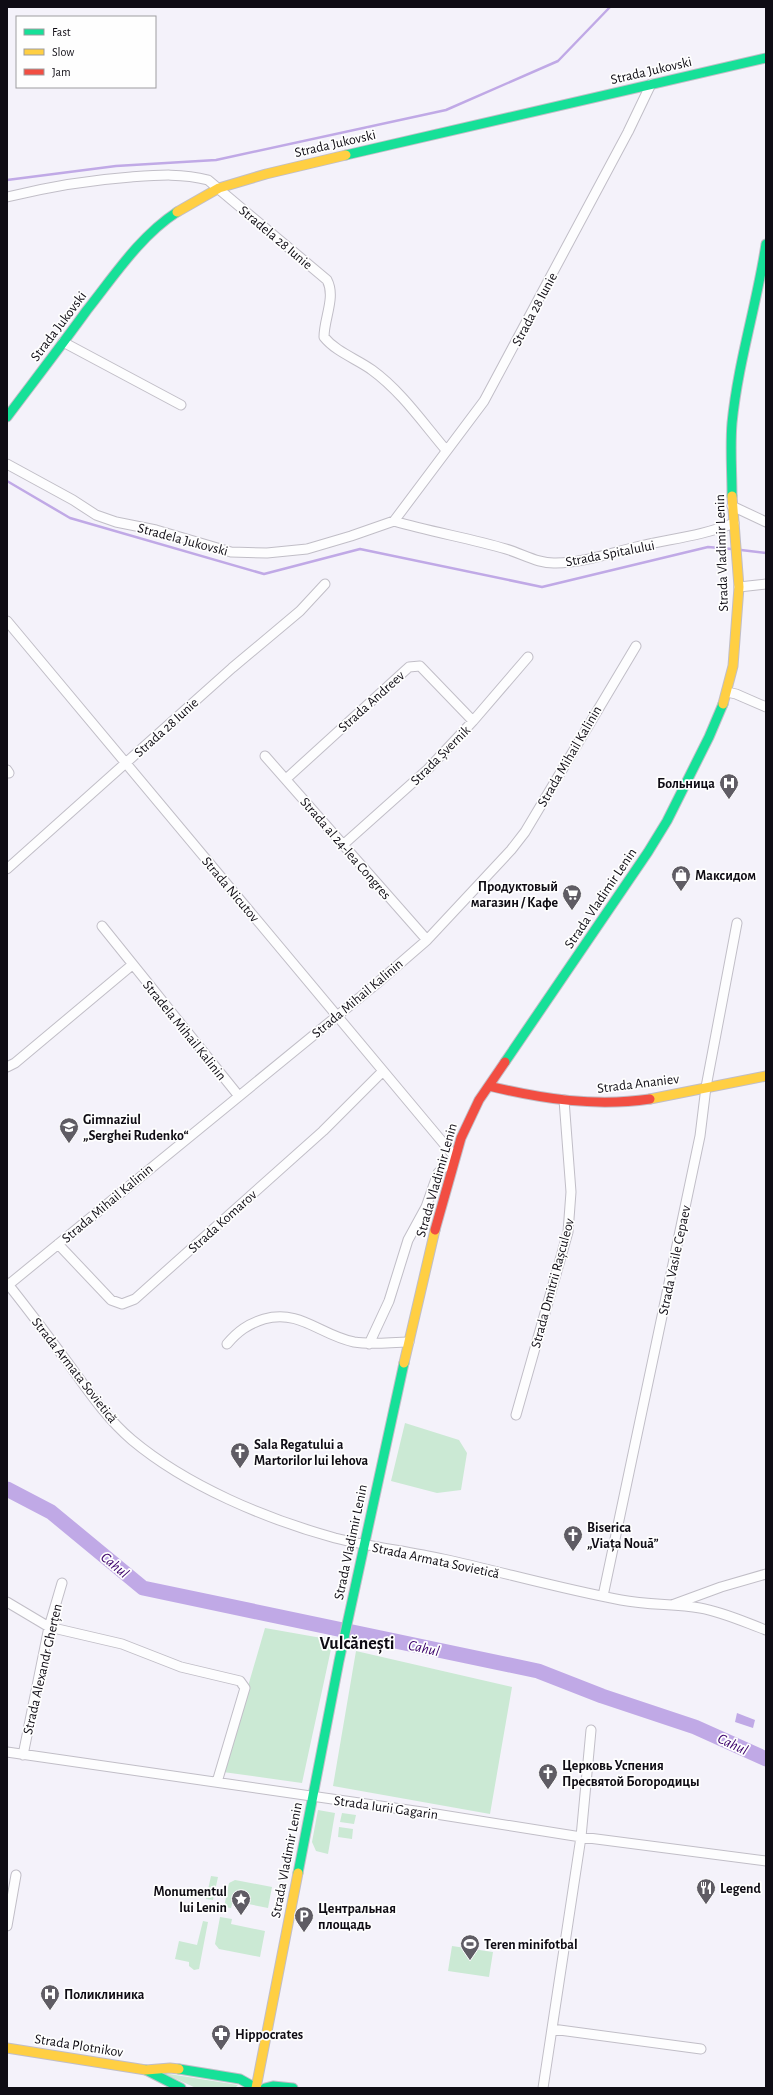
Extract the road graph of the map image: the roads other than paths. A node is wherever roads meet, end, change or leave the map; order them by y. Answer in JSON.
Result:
{"nodes":[{"id":1,"x":766,"y":58,"type":"edge"},
{"id":2,"x":651,"y":84,"type":"junction"},
{"id":3,"x":219,"y":188,"type":"junction"},
{"id":4,"x":7,"y":198,"type":"edge"},
{"id":5,"x":766,"y":244,"type":"edge"},
{"id":6,"x":63,"y":342,"type":"junction"},
{"id":7,"x":181,"y":405,"type":"dead end"},
{"id":8,"x":7,"y":417,"type":"edge"},
{"id":9,"x":446,"y":450,"type":"junction"},
{"id":10,"x":7,"y":464,"type":"edge"},
{"id":11,"x":732,"y":506,"type":"junction"},
{"id":12,"x":394,"y":521,"type":"junction"},
{"id":13,"x":766,"y":522,"type":"edge"},
{"id":14,"x":734,"y":526,"type":"junction"},
{"id":15,"x":738,"y":583,"type":"junction"},
{"id":16,"x":325,"y":584,"type":"dead end"},
{"id":17,"x":766,"y":584,"type":"edge"},
{"id":18,"x":7,"y":621,"type":"edge"},
{"id":19,"x":636,"y":646,"type":"dead end"},
{"id":20,"x":528,"y":657,"type":"dead end"},
{"id":21,"x":727,"y":692,"type":"junction"},
{"id":22,"x":766,"y":707,"type":"edge"},
{"id":23,"x":473,"y":721,"type":"junction"},
{"id":24,"x":265,"y":756,"type":"dead end"},
{"id":25,"x":126,"y":763,"type":"junction"},
{"id":26,"x":286,"y":779,"type":"junction"},
{"id":27,"x":344,"y":844,"type":"junction"},
{"id":28,"x":7,"y":869,"type":"edge"},
{"id":29,"x":737,"y":923,"type":"dead end"},
{"id":30,"x":102,"y":926,"type":"dead end"},
{"id":31,"x":427,"y":940,"type":"junction"},
{"id":32,"x":132,"y":965,"type":"junction"},
{"id":33,"x":336,"y":1016,"type":"junction"},
{"id":34,"x":7,"y":1067,"type":"edge"},
{"id":35,"x":383,"y":1071,"type":"junction"},
{"id":36,"x":766,"y":1076,"type":"edge"},
{"id":37,"x":489,"y":1086,"type":"junction"},
{"id":38,"x":706,"y":1088,"type":"junction"},
{"id":39,"x":238,"y":1095,"type":"junction"},
{"id":40,"x":564,"y":1100,"type":"junction"},
{"id":41,"x":456,"y":1157,"type":"junction"},
{"id":42,"x":58,"y":1244,"type":"junction"},
{"id":43,"x":8,"y":1284,"type":"edge"},
{"id":44,"x":409,"y":1342,"type":"junction"},
{"id":45,"x":227,"y":1344,"type":"dead end"},
{"id":46,"x":369,"y":1344,"type":"junction"},
{"id":47,"x":516,"y":1414,"type":"dead end"},
{"id":48,"x":364,"y":1544,"type":"junction"},
{"id":49,"x":766,"y":1574,"type":"edge"},
{"id":50,"x":62,"y":1583,"type":"dead end"},
{"id":51,"x":603,"y":1596,"type":"junction"},
{"id":52,"x":7,"y":1602,"type":"edge"},
{"id":53,"x":670,"y":1606,"type":"junction"},
{"id":54,"x":49,"y":1627,"type":"junction"},
{"id":55,"x":766,"y":1630,"type":"edge"},
{"id":56,"x":591,"y":1730,"type":"dead end"},
{"id":57,"x":7,"y":1752,"type":"edge"},
{"id":58,"x":23,"y":1755,"type":"junction"},
{"id":59,"x":218,"y":1782,"type":"junction"},
{"id":60,"x":312,"y":1796,"type":"junction"},
{"id":61,"x":581,"y":1837,"type":"junction"},
{"id":62,"x":766,"y":1860,"type":"edge"},
{"id":63,"x":16,"y":1875,"type":"dead end"},
{"id":64,"x":7,"y":1926,"type":"edge"},
{"id":65,"x":552,"y":2029,"type":"junction"},
{"id":66,"x":7,"y":2048,"type":"edge"},
{"id":67,"x":701,"y":2049,"type":"dead end"},
{"id":68,"x":146,"y":2070,"type":"junction"},
{"id":69,"x":181,"y":2088,"type":"edge"},
{"id":70,"x":248,"y":2088,"type":"edge"},
{"id":71,"x":257,"y":2088,"type":"edge"},
{"id":72,"x":265,"y":2088,"type":"edge"},
{"id":73,"x":291,"y":2088,"type":"edge"},
{"id":74,"x":543,"y":2088,"type":"edge"}],
"edges":[{"from":1,"to":2,"type":"main road","name":"Strada Jukovski"},
{"from":2,"to":3,"type":"main road","name":"Strada Jukovski"},
{"from":2,"to":9,"type":"street","name":"Strada 28 Iunie"},
{"from":3,"to":4,"type":"street","name":"Stradela 28 Iunie"},
{"from":3,"to":6,"type":"main road","name":"Strada Jukovski"},
{"from":3,"to":9,"type":"street","name":"Stradela 28 Iunie"},
{"from":5,"to":11,"type":"main road","name":"Strada Vladimir Lenin"},
{"from":6,"to":7,"type":"street"},
{"from":6,"to":8,"type":"main road","name":"Strada Jukovski"},
{"from":9,"to":12,"type":"street","name":"Strada 28 Iunie"},
{"from":10,"to":12,"type":"street","name":"Stradela Jukovski"},
{"from":11,"to":13,"type":"street"},
{"from":11,"to":14,"type":"main road","name":"Strada Vladimir Lenin"},
{"from":12,"to":14,"type":"street","name":"Strada Spitalului"},
{"from":14,"to":15,"type":"main road","name":"Strada Vladimir Lenin"},
{"from":15,"to":17,"type":"street"},
{"from":15,"to":21,"type":"main road","name":"Strada Vladimir Lenin"},
{"from":16,"to":25,"type":"street","name":"Strada 28 Iunie"},
{"from":18,"to":25,"type":"street","name":"Strada Nicutov"},
{"from":19,"to":31,"type":"street","name":"Strada Mihail Kalinin"},
{"from":20,"to":23,"type":"street","name":"Strada Șvernik"},
{"from":21,"to":22,"type":"street"},
{"from":21,"to":37,"type":"main road","name":"Strada Vladimir Lenin"},
{"from":23,"to":26,"type":"street","name":"Strada Andreev"},
{"from":23,"to":27,"type":"street","name":"Strada Șvernik"},
{"from":24,"to":26,"type":"street","name":"Strada al 24-lea Congres"},
{"from":25,"to":28,"type":"street","name":"Strada 28 Iunie"},
{"from":25,"to":33,"type":"street","name":"Strada Nicutov"},
{"from":26,"to":27,"type":"street","name":"Strada al 24-lea Congres"},
{"from":27,"to":31,"type":"street","name":"Strada al 24-lea Congres"},
{"from":29,"to":38,"type":"street","name":"Strada Vasile Cepaev"},
{"from":30,"to":32,"type":"street","name":"Stradela Mihail Kalinin"},
{"from":31,"to":33,"type":"street","name":"Strada Mihail Kalinin"},
{"from":32,"to":34,"type":"street"},
{"from":32,"to":39,"type":"street","name":"Stradela Mihail Kalinin"},
{"from":33,"to":35,"type":"street","name":"Strada Nicutov"},
{"from":33,"to":39,"type":"street","name":"Strada Mihail Kalinin"},
{"from":35,"to":41,"type":"street","name":"Strada Nicutov"},
{"from":35,"to":42,"type":"street","name":"Strada Komarov"},
{"from":36,"to":38,"type":"main road","name":"Strada Ananiev"},
{"from":37,"to":40,"type":"main road","name":"Strada Ananiev"},
{"from":37,"to":41,"type":"main road","name":"Strada Vladimir Lenin"},
{"from":38,"to":40,"type":"main road","name":"Strada Ananiev"},
{"from":38,"to":51,"type":"street","name":"Strada Vasile Cepaev"},
{"from":39,"to":42,"type":"street","name":"Strada Mihail Kalinin"},
{"from":40,"to":47,"type":"street","name":"Strada Dmitrii Rașculeov"},
{"from":41,"to":44,"type":"main road","name":"Strada Vladimir Lenin"},
{"from":41,"to":46,"type":"street"},
{"from":42,"to":43,"type":"street","name":"Strada Mihail Kalinin"},
{"from":43,"to":48,"type":"street","name":"Strada Armata Sovietică"},
{"from":44,"to":46,"type":"street"},
{"from":44,"to":48,"type":"main road","name":"Strada Vladimir Lenin"},
{"from":45,"to":46,"type":"street"},
{"from":48,"to":51,"type":"street","name":"Strada Armata Sovietică"},
{"from":48,"to":60,"type":"main road","name":"Strada Vladimir Lenin"},
{"from":49,"to":53,"type":"street"},
{"from":50,"to":54,"type":"street","name":"Strada Alexandr Gherțen"},
{"from":51,"to":53,"type":"street","name":"Strada Armata Sovietică"},
{"from":52,"to":54,"type":"street"},
{"from":53,"to":55,"type":"street","name":"Strada Armata Sovietică"},
{"from":54,"to":58,"type":"street","name":"Strada Alexandr Gherțen"},
{"from":54,"to":59,"type":"street"},
{"from":56,"to":61,"type":"street"},
{"from":57,"to":58,"type":"street","name":"Strada Iurii Gagarin"},
{"from":58,"to":59,"type":"street","name":"Strada Iurii Gagarin"},
{"from":59,"to":60,"type":"street","name":"Strada Iurii Gagarin"},
{"from":60,"to":61,"type":"street","name":"Strada Iurii Gagarin"},
{"from":60,"to":71,"type":"main road","name":"Strada Vladimir Lenin"},
{"from":61,"to":62,"type":"street","name":"Strada Iurii Gagarin"},
{"from":61,"to":65,"type":"street"},
{"from":63,"to":64,"type":"street"},
{"from":65,"to":67,"type":"street"},
{"from":65,"to":74,"type":"street"},
{"from":66,"to":68,"type":"main road","name":"Strada Plotnikov"},
{"from":68,"to":69,"type":"main road","name":"Strada Plotnikov"},
{"from":68,"to":71,"type":"main road","name":"Strada Plotnikov"},
{"from":70,"to":71,"type":"main road"},
{"from":72,"to":73,"type":"main road"}]}
